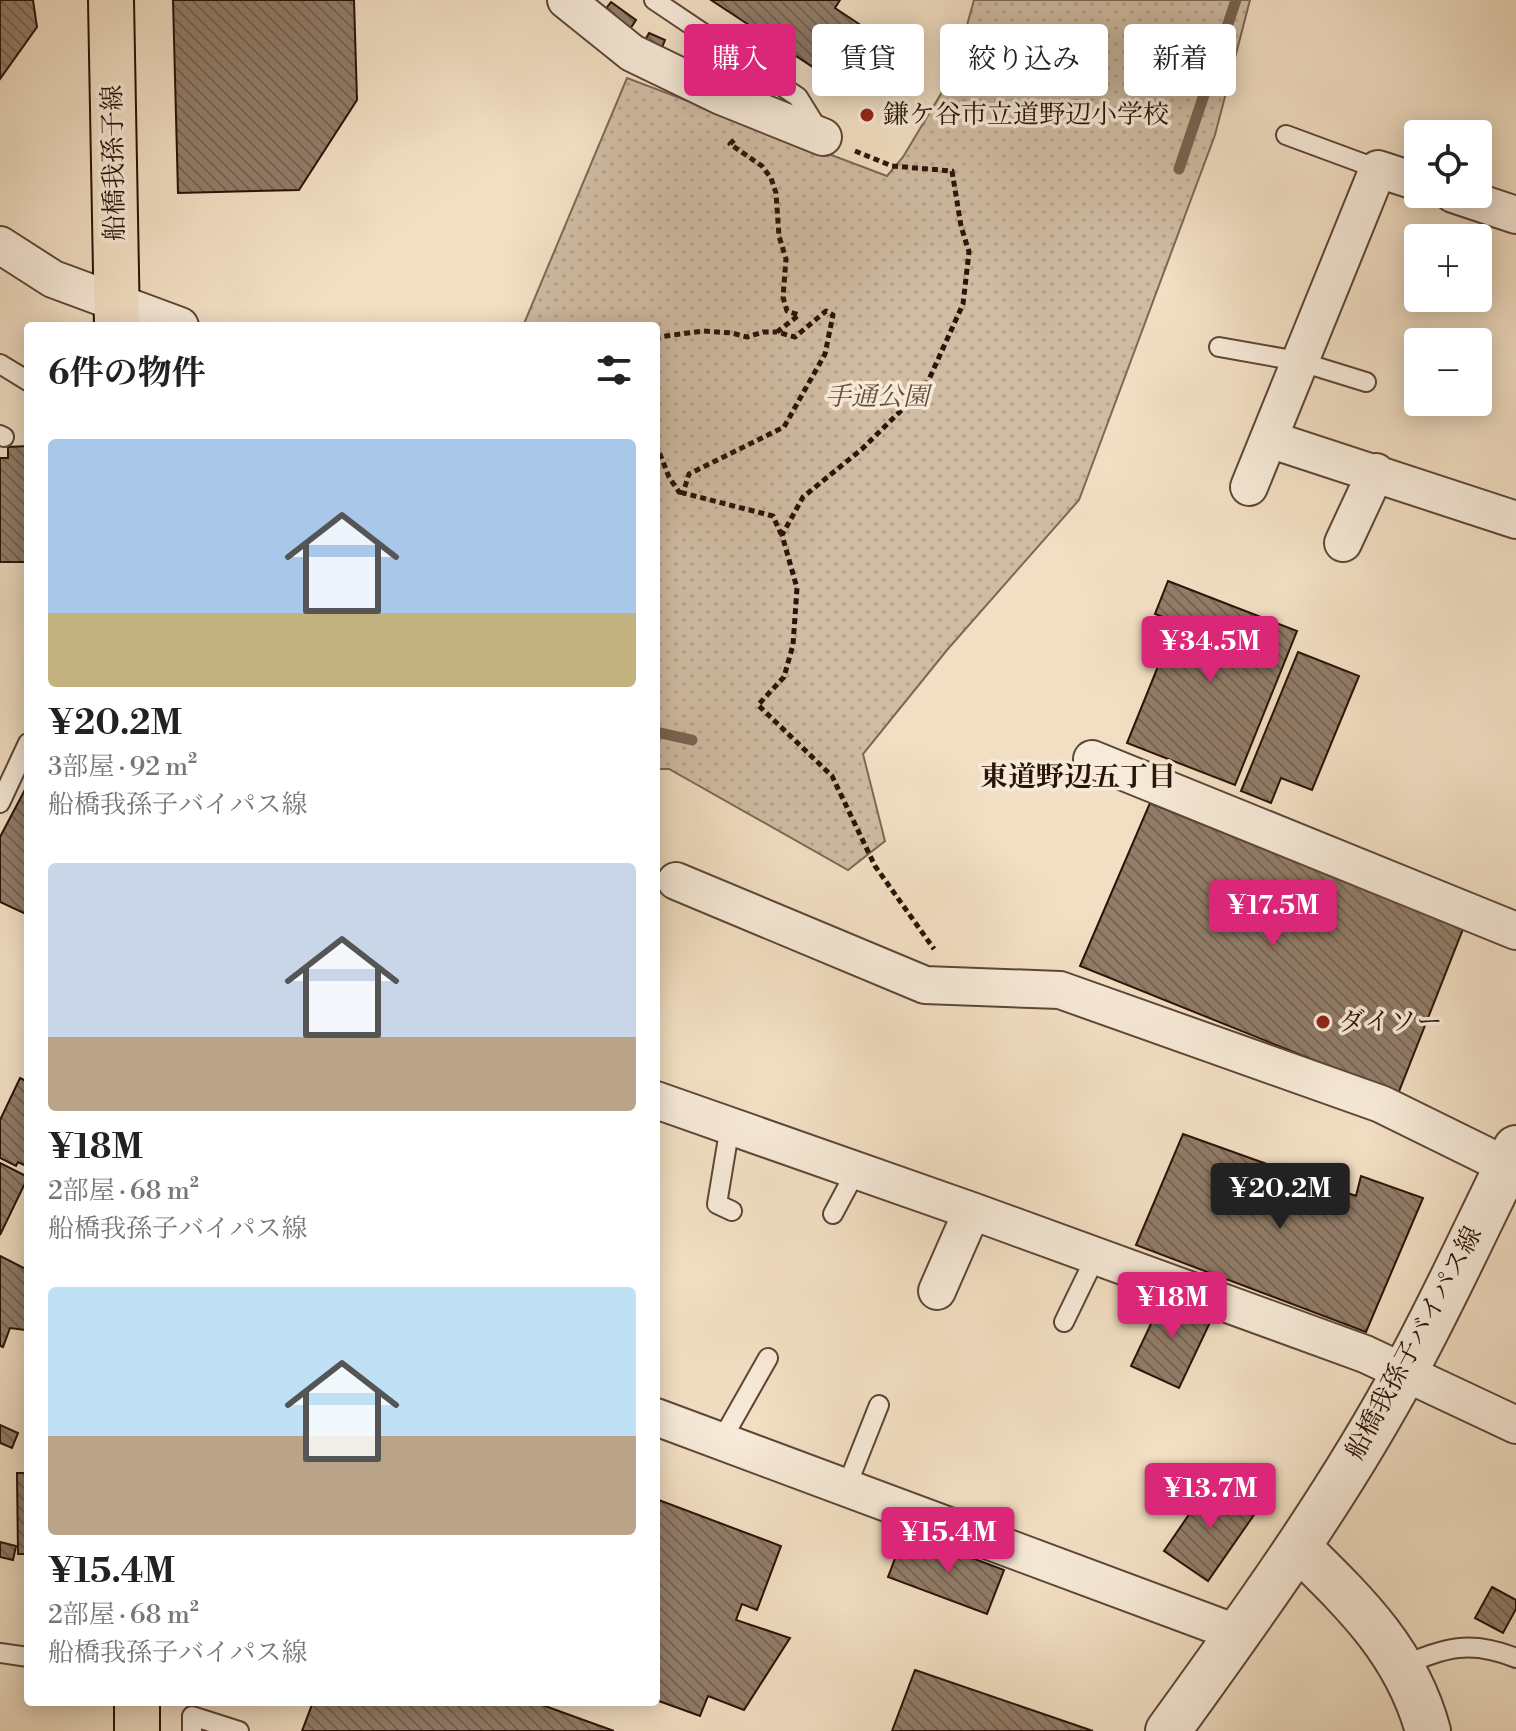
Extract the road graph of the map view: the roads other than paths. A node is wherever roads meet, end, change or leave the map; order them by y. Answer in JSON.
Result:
{"nodes":[{"id":1,"x":111,"y":0,"type":"edge"},
{"id":2,"x":566,"y":0,"type":"edge"},
{"id":3,"x":654,"y":0,"type":"edge"},
{"id":4,"x":1286,"y":135,"type":"dead end"},
{"id":5,"x":823,"y":137,"type":"joint"},
{"id":6,"x":1378,"y":169,"type":"junction"},
{"id":7,"x":1404,"y":177,"type":"edge"},
{"id":8,"x":1492,"y":207,"type":"edge"},
{"id":9,"x":1516,"y":215,"type":"edge"},
{"id":10,"x":0,"y":245,"type":"edge"},
{"id":11,"x":117,"y":313,"type":"edge"},
{"id":12,"x":161,"y":322,"type":"edge"},
{"id":13,"x":1219,"y":347,"type":"dead end"},
{"id":14,"x":1298,"y":361,"type":"junction"},
{"id":15,"x":0,"y":364,"type":"edge"},
{"id":16,"x":24,"y":379,"type":"edge"},
{"id":17,"x":1366,"y":382,"type":"dead end"},
{"id":18,"x":1269,"y":439,"type":"junction"},
{"id":19,"x":1376,"y":472,"type":"junction"},
{"id":20,"x":1249,"y":487,"type":"dead end"},
{"id":21,"x":1516,"y":520,"type":"edge"},
{"id":22,"x":1343,"y":543,"type":"dead end"},
{"id":23,"x":24,"y":752,"type":"edge"},
{"id":24,"x":1092,"y":759,"type":"dead end"},
{"id":25,"x":0,"y":803,"type":"edge"},
{"id":26,"x":676,"y":881,"type":"dead end"},
{"id":27,"x":1516,"y":931,"type":"edge"},
{"id":28,"x":660,"y":1101,"type":"edge"},
{"id":29,"x":730,"y":1126,"type":"junction"},
{"id":30,"x":1512,"y":1157,"type":"edge"},
{"id":31,"x":856,"y":1171,"type":"junction"},
{"id":32,"x":732,"y":1211,"type":"dead end"},
{"id":33,"x":972,"y":1211,"type":"junction"},
{"id":34,"x":833,"y":1214,"type":"dead end"},
{"id":35,"x":1096,"y":1256,"type":"junction"},
{"id":36,"x":937,"y":1291,"type":"dead end"},
{"id":37,"x":1064,"y":1322,"type":"dead end"},
{"id":38,"x":768,"y":1358,"type":"dead end"},
{"id":39,"x":1404,"y":1373,"type":"junction"},
{"id":40,"x":879,"y":1405,"type":"dead end"},
{"id":41,"x":660,"y":1418,"type":"edge"},
{"id":42,"x":1516,"y":1425,"type":"edge"},
{"id":43,"x":721,"y":1441,"type":"junction"},
{"id":44,"x":846,"y":1488,"type":"junction"},
{"id":45,"x":1298,"y":1547,"type":"junction"},
{"id":46,"x":1239,"y":1634,"type":"junction"},
{"id":47,"x":0,"y":1653,"type":"edge"},
{"id":48,"x":24,"y":1656,"type":"edge"},
{"id":49,"x":1516,"y":1658,"type":"edge"},
{"id":50,"x":1401,"y":1666,"type":"junction"},
{"id":51,"x":137,"y":1706,"type":"edge"},
{"id":52,"x":137,"y":1731,"type":"edge"},
{"id":53,"x":192,"y":1731,"type":"edge"},
{"id":54,"x":239,"y":1731,"type":"edge"},
{"id":55,"x":1168,"y":1731,"type":"edge"},
{"id":56,"x":1428,"y":1731,"type":"edge"}],
"edges":[{"from":1,"to":11,"type":"main road","name":"船橋我孫子線"},
{"from":2,"to":5,"type":"street"},
{"from":3,"to":5,"type":"lane"},
{"from":4,"to":6,"type":"lane"},
{"from":6,"to":7,"type":"street"},
{"from":6,"to":14,"type":"street"},
{"from":8,"to":9,"type":"street"},
{"from":10,"to":11,"type":"street"},
{"from":11,"to":12,"type":"street"},
{"from":13,"to":14,"type":"lane"},
{"from":14,"to":17,"type":"lane"},
{"from":14,"to":18,"type":"street"},
{"from":15,"to":16,"type":"lane"},
{"from":18,"to":19,"type":"street"},
{"from":18,"to":20,"type":"street"},
{"from":19,"to":21,"type":"street"},
{"from":19,"to":22,"type":"street"},
{"from":23,"to":25,"type":"lane"},
{"from":24,"to":27,"type":"street"},
{"from":26,"to":30,"type":"street"},
{"from":28,"to":29,"type":"street"},
{"from":29,"to":31,"type":"street"},
{"from":29,"to":32,"type":"lane"},
{"from":30,"to":39,"type":"street","name":"船橋我孫子バイパス線"},
{"from":31,"to":33,"type":"street"},
{"from":31,"to":34,"type":"lane"},
{"from":33,"to":35,"type":"street"},
{"from":33,"to":36,"type":"street"},
{"from":35,"to":37,"type":"lane"},
{"from":35,"to":39,"type":"street"},
{"from":38,"to":43,"type":"lane"},
{"from":39,"to":42,"type":"street"},
{"from":39,"to":45,"type":"street","name":"船橋我孫子バイパス線"},
{"from":40,"to":44,"type":"lane"},
{"from":41,"to":43,"type":"street"},
{"from":43,"to":44,"type":"street"},
{"from":44,"to":46,"type":"street"},
{"from":45,"to":46,"type":"street","name":"船橋我孫子バイパス線"},
{"from":45,"to":50,"type":"street"},
{"from":46,"to":55,"type":"street","name":"船橋我孫子バイパス線"},
{"from":47,"to":48,"type":"lane"},
{"from":49,"to":50,"type":"lane"},
{"from":50,"to":56,"type":"street"},
{"from":51,"to":52,"type":"main road"},
{"from":53,"to":54,"type":"lane"}]}
